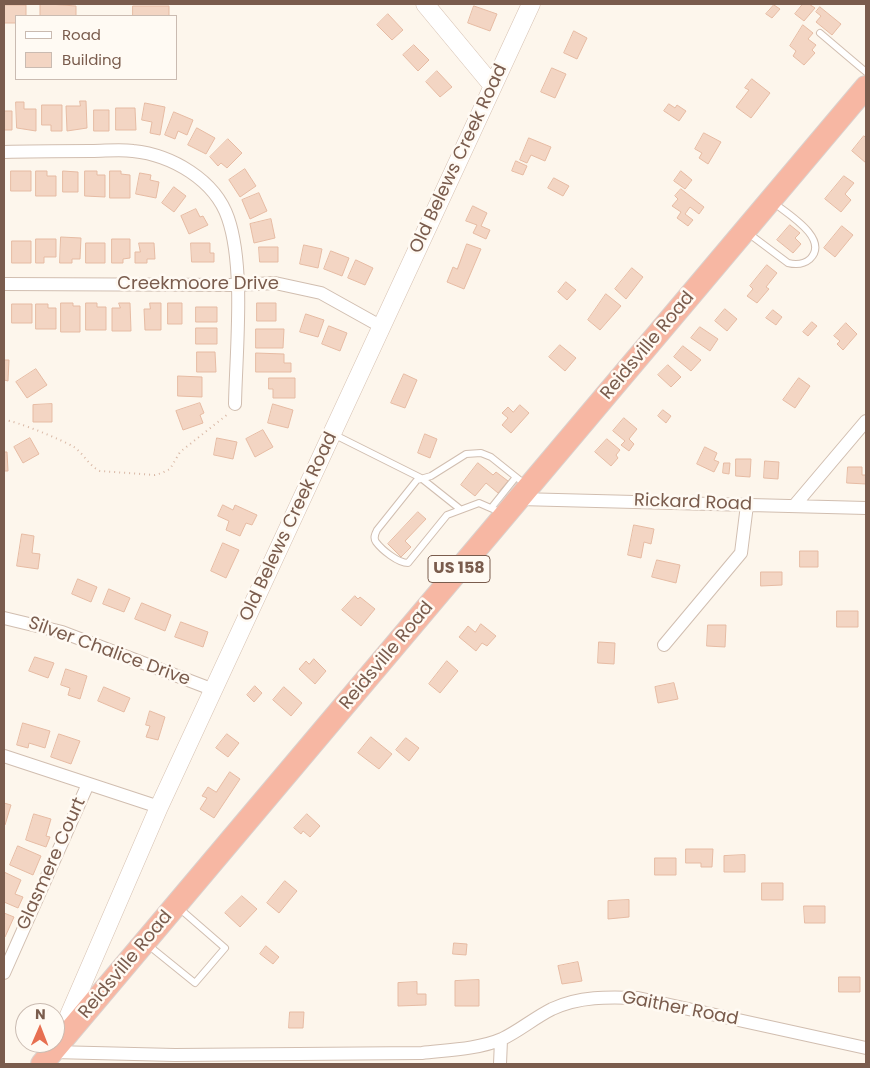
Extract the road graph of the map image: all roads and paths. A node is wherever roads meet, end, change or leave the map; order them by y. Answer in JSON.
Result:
{"nodes":[{"id":1,"x":424,"y":4,"type":"edge"},
{"id":2,"x":531,"y":4,"type":"edge"},
{"id":3,"x":820,"y":33,"type":"dead end"},
{"id":4,"x":866,"y":72,"type":"edge"},
{"id":5,"x":493,"y":86,"type":"junction"},
{"id":6,"x":866,"y":87,"type":"edge"},
{"id":7,"x":4,"y":152,"type":"edge"},
{"id":8,"x":771,"y":200,"type":"junction"},
{"id":9,"x":745,"y":230,"type":"junction"},
{"id":10,"x":4,"y":284,"type":"edge"},
{"id":11,"x":237,"y":285,"type":"junction"},
{"id":12,"x":382,"y":327,"type":"junction"},
{"id":13,"x":236,"y":404,"type":"joint"},
{"id":14,"x":4,"y":420,"type":"edge"},
{"id":15,"x":866,"y":421,"type":"edge"},
{"id":16,"x":332,"y":434,"type":"junction"},
{"id":17,"x":421,"y":478,"type":"junction"},
{"id":18,"x":512,"y":497,"type":"junction"},
{"id":19,"x":747,"y":505,"type":"junction"},
{"id":20,"x":794,"y":506,"type":"junction"},
{"id":21,"x":866,"y":508,"type":"edge"},
{"id":22,"x":460,"y":509,"type":"junction"},
{"id":23,"x":4,"y":618,"type":"edge"},
{"id":24,"x":664,"y":645,"type":"dead end"},
{"id":25,"x":214,"y":690,"type":"junction"},
{"id":26,"x":4,"y":756,"type":"edge"},
{"id":27,"x":88,"y":784,"type":"junction"},
{"id":28,"x":159,"y":807,"type":"junction"},
{"id":29,"x":176,"y":905,"type":"junction"},
{"id":30,"x":145,"y":942,"type":"junction"},
{"id":31,"x":4,"y":972,"type":"edge"},
{"id":32,"x":500,"y":1040,"type":"junction"},
{"id":33,"x":866,"y":1048,"type":"edge"},
{"id":34,"x":48,"y":1058,"type":"edge"},
{"id":35,"x":175,"y":1060,"type":"edge"},
{"id":36,"x":500,"y":1064,"type":"edge"}],
"edges":[{"from":1,"to":5,"type":"street"},
{"from":2,"to":5,"type":"street","name":"Old Belews Creek Road"},
{"from":3,"to":4,"type":"lane"},
{"from":5,"to":12,"type":"street","name":"Old Belews Creek Road"},
{"from":6,"to":8,"type":"highway","name":"Reidsville Road","number":"US 158"},
{"from":7,"to":11,"type":"street"},
{"from":8,"to":9,"type":"highway","name":"Reidsville Road","number":"US 158"},
{"from":8,"to":9,"type":"lane"},
{"from":9,"to":18,"type":"highway","name":"Reidsville Road","number":"US 158"},
{"from":10,"to":11,"type":"street","name":"Creekmoore Drive"},
{"from":11,"to":12,"type":"street","name":"Creekmoore Drive"},
{"from":11,"to":13,"type":"street"},
{"from":12,"to":16,"type":"street","name":"Old Belews Creek Road"},
{"from":13,"to":14,"type":"path"},
{"from":15,"to":20,"type":"street"},
{"from":16,"to":17,"type":"lane"},
{"from":16,"to":25,"type":"street","name":"Old Belews Creek Road"},
{"from":17,"to":18,"type":"lane"},
{"from":17,"to":22,"type":"lane"},
{"from":17,"to":22,"type":"lane"},
{"from":18,"to":19,"type":"street","name":"Rickard Road"},
{"from":18,"to":22,"type":"lane"},
{"from":18,"to":29,"type":"highway","name":"Reidsville Road","number":"US 158"},
{"from":19,"to":20,"type":"street","name":"Rickard Road"},
{"from":19,"to":24,"type":"street"},
{"from":20,"to":21,"type":"street","name":"Rickard Road"},
{"from":23,"to":25,"type":"street","name":"Silver Chalice Drive"},
{"from":25,"to":28,"type":"street","name":"Old Belews Creek Road"},
{"from":26,"to":27,"type":"street"},
{"from":27,"to":28,"type":"street"},
{"from":27,"to":31,"type":"street","name":"Glasmere Court"},
{"from":28,"to":34,"type":"street","name":"Old Belews Creek Road"},
{"from":29,"to":30,"type":"highway","name":"Reidsville Road","number":"US 158"},
{"from":29,"to":30,"type":"lane"},
{"from":30,"to":34,"type":"highway","name":"Reidsville Road","number":"US 158"},
{"from":32,"to":33,"type":"street","name":"Gaither Road"},
{"from":32,"to":35,"type":"street","name":"Gaither Road"},
{"from":32,"to":36,"type":"street"},
{"from":34,"to":35,"type":"street","name":"Gaither Road"}]}
